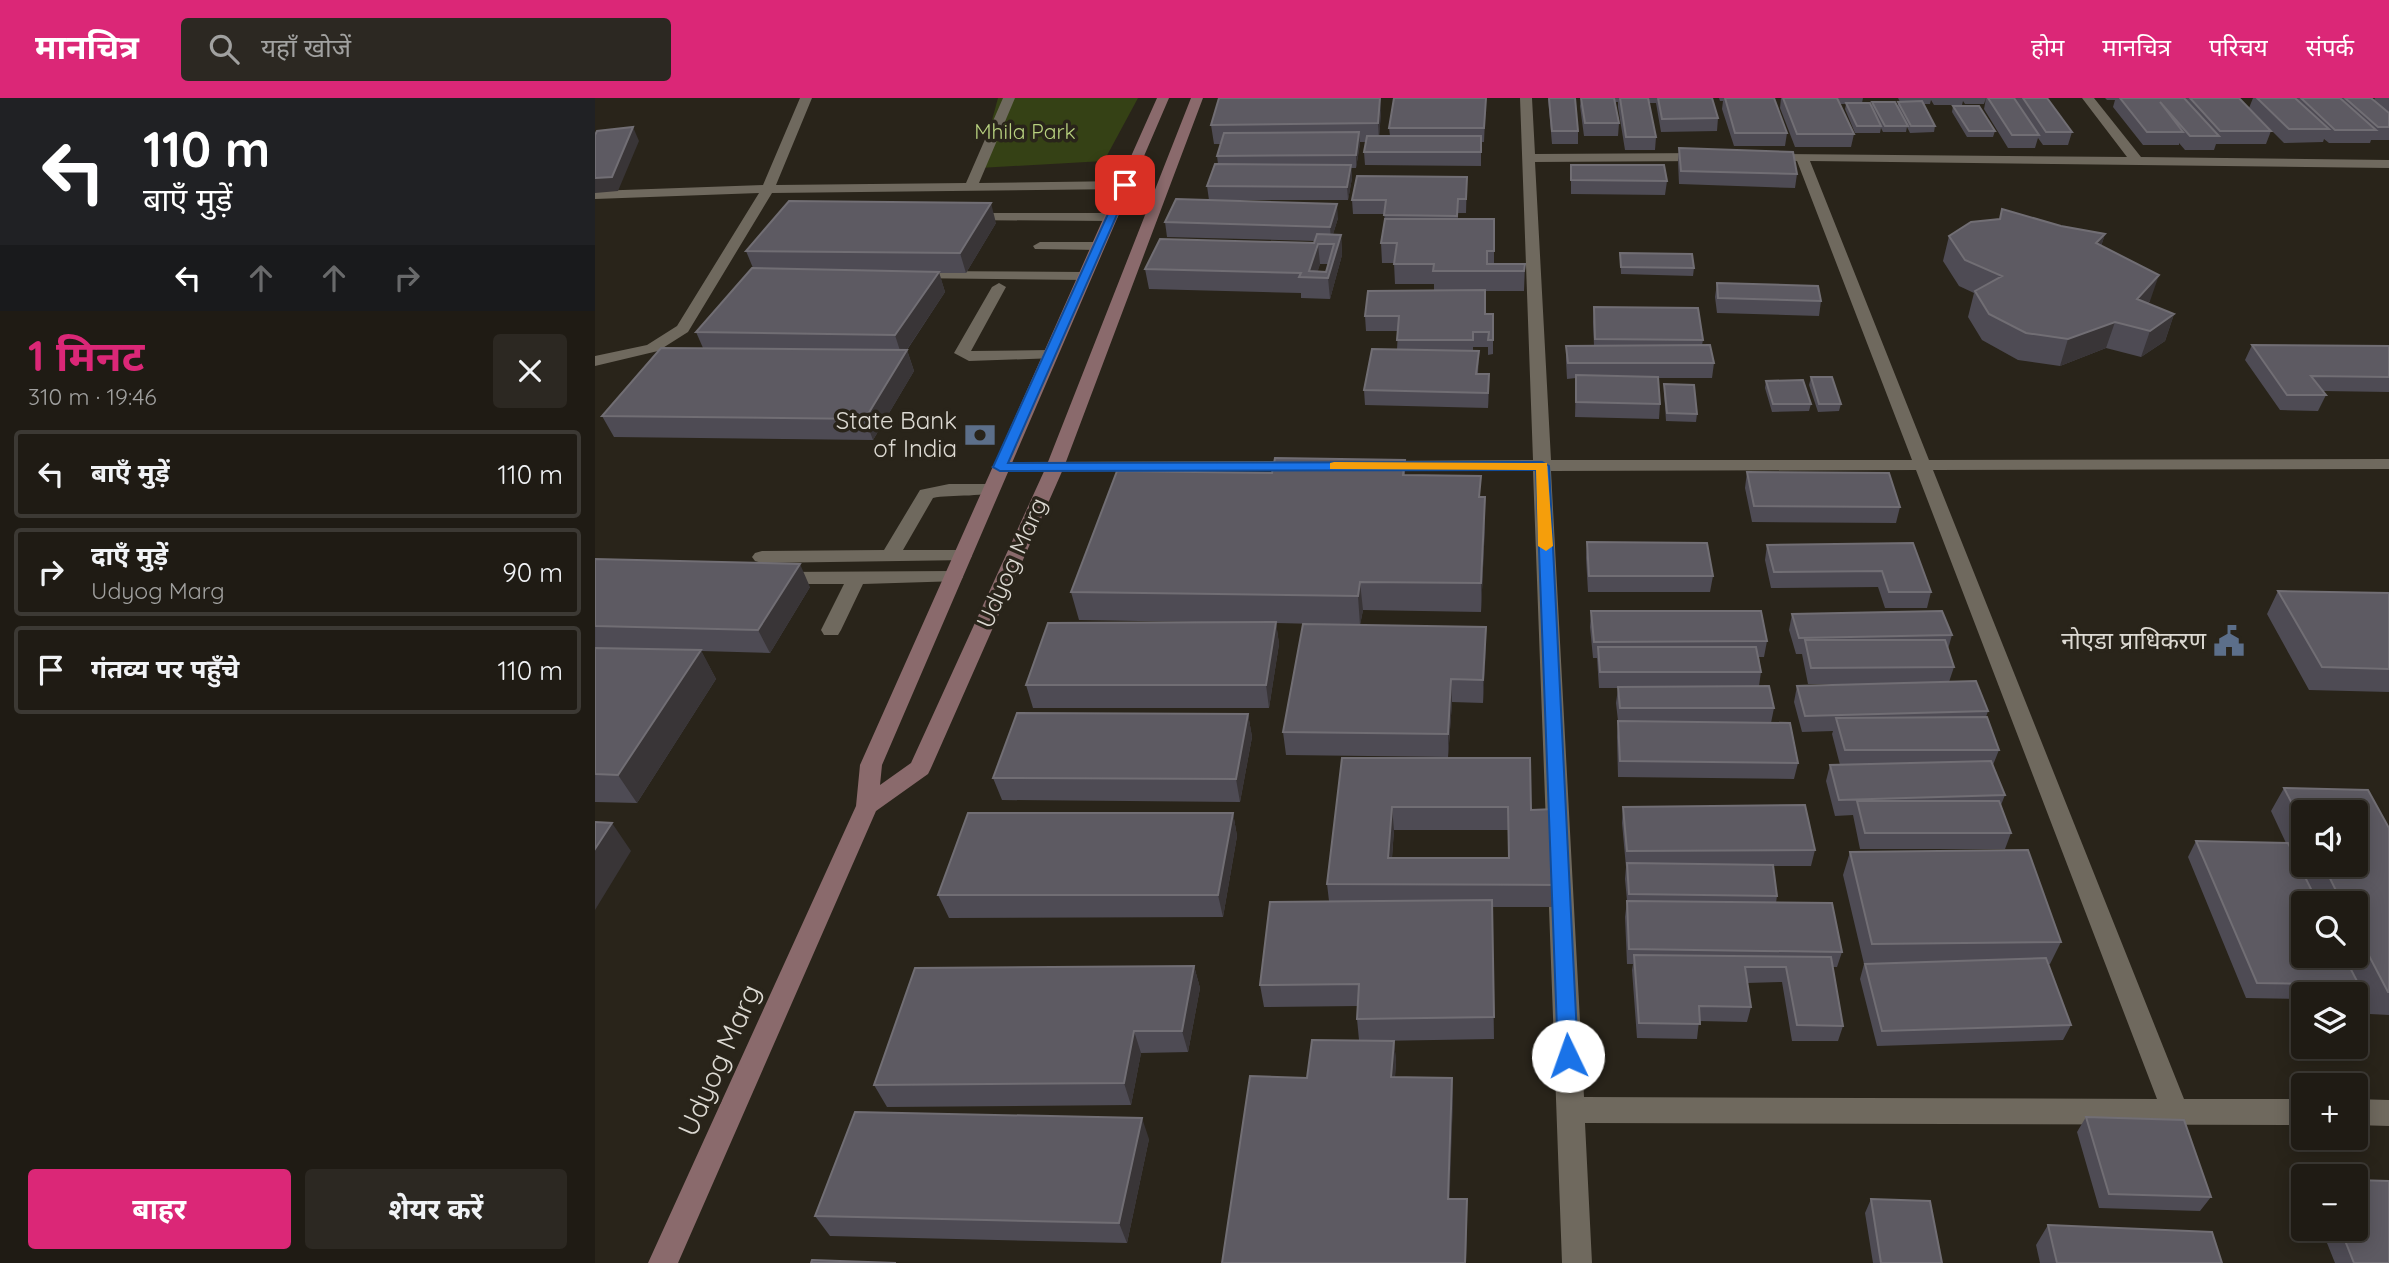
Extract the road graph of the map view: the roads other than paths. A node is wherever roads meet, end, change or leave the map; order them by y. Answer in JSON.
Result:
{"nodes":[{"id":1,"x":806,"y":98,"type":"edge"},
{"id":2,"x":1009,"y":98,"type":"edge"},
{"id":3,"x":1163,"y":98,"type":"edge"},
{"id":4,"x":1197,"y":98,"type":"edge"},
{"id":5,"x":1527,"y":98,"type":"edge"},
{"id":6,"x":2088,"y":98,"type":"edge"},
{"id":7,"x":1721,"y":157,"type":"edge"},
{"id":8,"x":1775,"y":157,"type":"edge"},
{"id":9,"x":1802,"y":157,"type":"junction"},
{"id":10,"x":1530,"y":158,"type":"junction"},
{"id":11,"x":2137,"y":161,"type":"junction"},
{"id":12,"x":2389,"y":164,"type":"edge"},
{"id":13,"x":1125,"y":185,"type":"junction"},
{"id":14,"x":971,"y":187,"type":"junction"},
{"id":15,"x":770,"y":189,"type":"junction"},
{"id":16,"x":595,"y":195,"type":"edge"},
{"id":17,"x":947,"y":216,"type":"edge"},
{"id":18,"x":1111,"y":217,"type":"junction"},
{"id":19,"x":1098,"y":246,"type":"junction"},
{"id":20,"x":892,"y":275,"type":"edge"},
{"id":21,"x":1025,"y":276,"type":"junction"},
{"id":22,"x":1082,"y":281,"type":"junction"},
{"id":23,"x":1050,"y":355,"type":"junction"},
{"id":24,"x":595,"y":361,"type":"edge"},
{"id":25,"x":2389,"y":464,"type":"edge"},
{"id":26,"x":1923,"y":465,"type":"junction"},
{"id":27,"x":1319,"y":466,"type":"edge"},
{"id":28,"x":1361,"y":466,"type":"edge"},
{"id":29,"x":1542,"y":466,"type":"junction"},
{"id":30,"x":1000,"y":467,"type":"junction"},
{"id":31,"x":1055,"y":467,"type":"junction"},
{"id":32,"x":991,"y":489,"type":"junction"},
{"id":33,"x":890,"y":556,"type":"junction"},
{"id":34,"x":962,"y":556,"type":"junction"},
{"id":35,"x":762,"y":557,"type":"dead end"},
{"id":36,"x":953,"y":577,"type":"junction"},
{"id":37,"x":760,"y":578,"type":"edge"},
{"id":38,"x":856,"y":579,"type":"junction"},
{"id":39,"x":831,"y":630,"type":"dead end"},
{"id":40,"x":867,"y":806,"type":"junction"},
{"id":41,"x":1570,"y":1110,"type":"junction"},
{"id":42,"x":2175,"y":1110,"type":"junction"},
{"id":43,"x":2291,"y":1112,"type":"edge"},
{"id":44,"x":2368,"y":1112,"type":"edge"},
{"id":45,"x":2389,"y":1113,"type":"edge"},
{"id":46,"x":663,"y":1263,"type":"edge"},
{"id":47,"x":1577,"y":1263,"type":"edge"}],
"edges":[{"from":1,"to":15,"type":"street"},
{"from":2,"to":14,"type":"street"},
{"from":3,"to":13,"type":"street","name":"Udyog Marg"},
{"from":4,"to":31,"type":"street","name":"Udyog Marg"},
{"from":5,"to":10,"type":"street"},
{"from":6,"to":11,"type":"street"},
{"from":7,"to":10,"type":"street"},
{"from":8,"to":9,"type":"street"},
{"from":9,"to":11,"type":"street"},
{"from":9,"to":26,"type":"street"},
{"from":10,"to":29,"type":"street"},
{"from":11,"to":12,"type":"street"},
{"from":13,"to":14,"type":"street"},
{"from":13,"to":18,"type":"street","name":"Udyog Marg"},
{"from":14,"to":15,"type":"street"},
{"from":15,"to":16,"type":"street"},
{"from":15,"to":24,"type":"street"},
{"from":17,"to":18,"type":"street"},
{"from":18,"to":19,"type":"street","name":"Udyog Marg"},
{"from":19,"to":21,"type":"street"},
{"from":19,"to":22,"type":"street","name":"Udyog Marg"},
{"from":20,"to":21,"type":"street"},
{"from":21,"to":22,"type":"street"},
{"from":22,"to":23,"type":"street","name":"Udyog Marg"},
{"from":22,"to":23,"type":"street"},
{"from":23,"to":30,"type":"street","name":"Udyog Marg"},
{"from":25,"to":26,"type":"street"},
{"from":26,"to":29,"type":"street"},
{"from":26,"to":42,"type":"street"},
{"from":27,"to":31,"type":"street"},
{"from":28,"to":29,"type":"street"},
{"from":29,"to":41,"type":"street"},
{"from":30,"to":31,"type":"street"},
{"from":30,"to":32,"type":"street","name":"Udyog Marg"},
{"from":31,"to":40,"type":"street","name":"Udyog Marg"},
{"from":32,"to":33,"type":"street"},
{"from":32,"to":34,"type":"street","name":"Udyog Marg"},
{"from":33,"to":34,"type":"street"},
{"from":33,"to":35,"type":"street"},
{"from":34,"to":36,"type":"street","name":"Udyog Marg"},
{"from":36,"to":38,"type":"street"},
{"from":36,"to":40,"type":"street","name":"Udyog Marg"},
{"from":37,"to":38,"type":"street"},
{"from":38,"to":39,"type":"street"},
{"from":40,"to":46,"type":"street","name":"Udyog Marg"},
{"from":41,"to":42,"type":"street"},
{"from":41,"to":47,"type":"street"},
{"from":42,"to":43,"type":"street"},
{"from":44,"to":45,"type":"street"}]}
